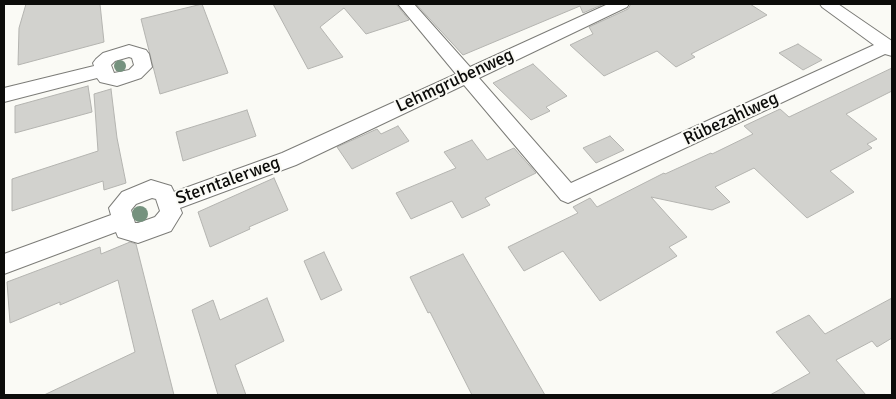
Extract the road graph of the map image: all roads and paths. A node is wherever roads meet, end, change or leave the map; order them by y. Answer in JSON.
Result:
{"nodes":[{"id":1,"x":406,"y":4,"type":"edge"},
{"id":2,"x":620,"y":4,"type":"edge"},
{"id":3,"x":828,"y":4,"type":"edge"},
{"id":4,"x":890,"y":48,"type":"edge"},
{"id":5,"x":104,"y":70,"type":"dead end"},
{"id":6,"x":466,"y":76,"type":"junction"},
{"id":7,"x":4,"y":95,"type":"edge"},
{"id":8,"x":289,"y":158,"type":"joint"},
{"id":9,"x":168,"y":203,"type":"junction"},
{"id":10,"x":123,"y":220,"type":"junction"},
{"id":11,"x":4,"y":264,"type":"edge"}],
"edges":[{"from":1,"to":6,"type":"street"},
{"from":2,"to":6,"type":"street","name":"Lehmgrubenweg"},
{"from":3,"to":4,"type":"street"},
{"from":4,"to":6,"type":"street","name":"Rübezahlweg"},
{"from":5,"to":7,"type":"street"},
{"from":6,"to":8,"type":"street","name":"Lehmgrubenweg"},
{"from":8,"to":9,"type":"street","name":"Sterntalerweg"},
{"from":9,"to":10,"type":"street","name":"Sterntalerweg"},
{"from":9,"to":10,"type":"street","name":"Sterntalerweg"},
{"from":10,"to":11,"type":"street"}]}
